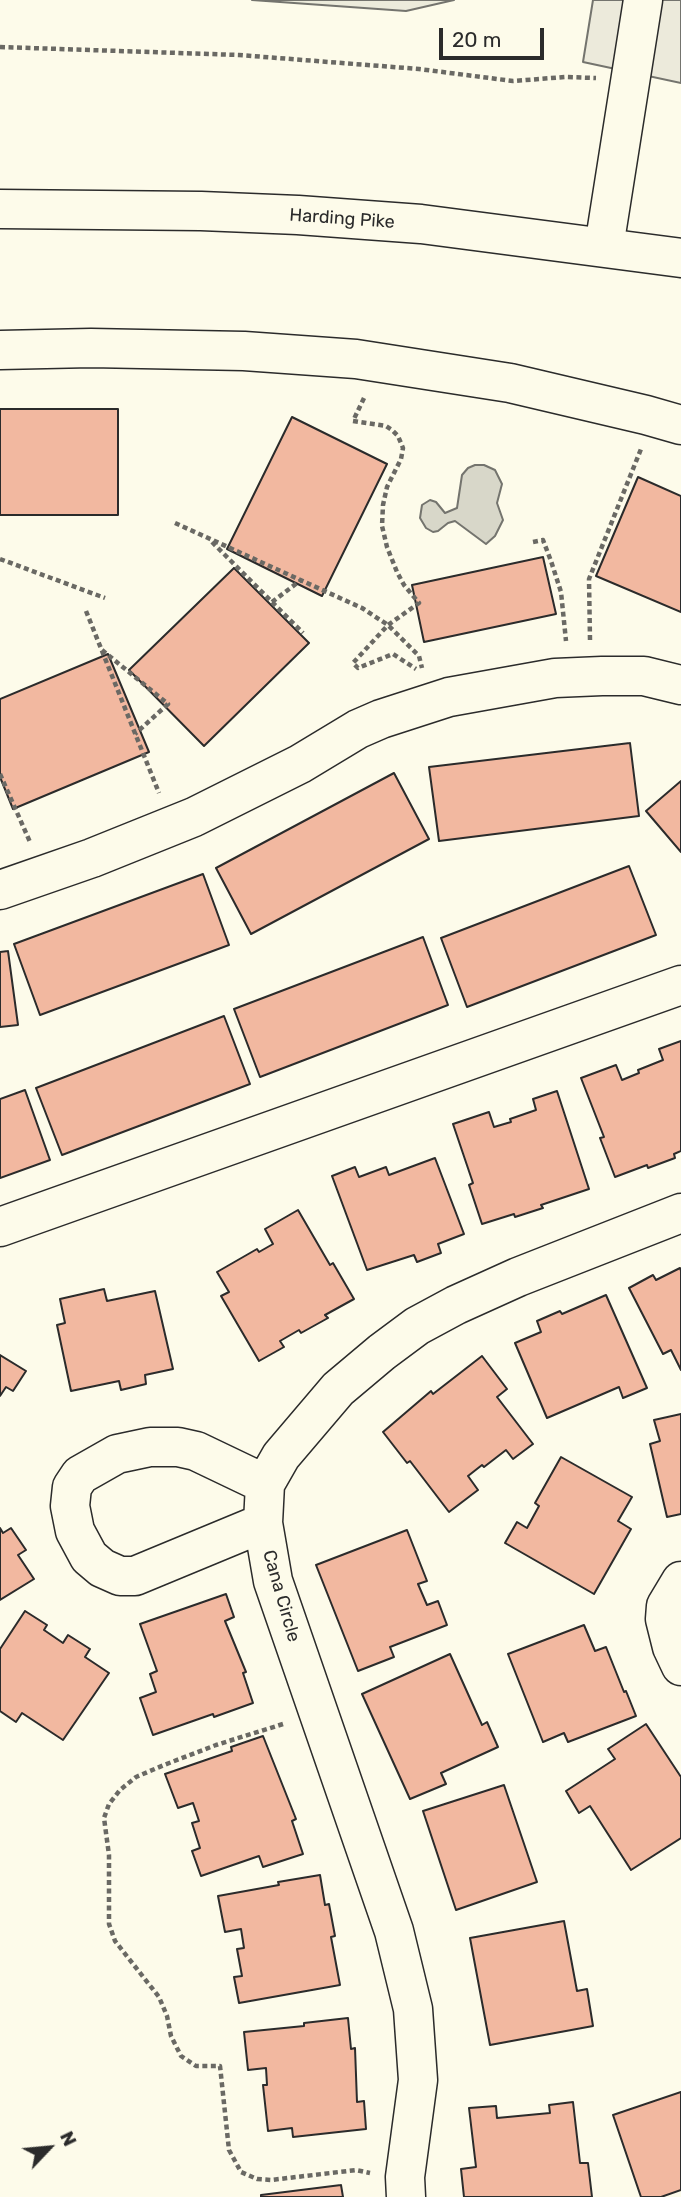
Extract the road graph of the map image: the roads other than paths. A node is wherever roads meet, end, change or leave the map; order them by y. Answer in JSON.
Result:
{"nodes":[{"id":1,"x":643,"y":0,"type":"edge"},
{"id":2,"x":0,"y":209,"type":"edge"},
{"id":3,"x":604,"y":247,"type":"junction"},
{"id":4,"x":681,"y":258,"type":"edge"},
{"id":5,"x":0,"y":350,"type":"edge"},
{"id":6,"x":668,"y":421,"type":"edge"},
{"id":7,"x":681,"y":685,"type":"edge"},
{"id":8,"x":0,"y":890,"type":"edge"},
{"id":9,"x":681,"y":985,"type":"edge"},
{"id":10,"x":681,"y":1213,"type":"edge"},
{"id":11,"x":0,"y":1227,"type":"edge"},
{"id":12,"x":265,"y":1484,"type":"junction"},
{"id":13,"x":263,"y":1523,"type":"junction"},
{"id":14,"x":681,"y":1581,"type":"edge"},
{"id":15,"x":681,"y":1666,"type":"edge"},
{"id":16,"x":406,"y":2185,"type":"edge"}],
"edges":[{"from":1,"to":3,"type":"street"},
{"from":2,"to":3,"type":"street","name":"Harding Pike"},
{"from":3,"to":4,"type":"street","name":"Harding Pike"},
{"from":5,"to":6,"type":"street"},
{"from":7,"to":8,"type":"street"},
{"from":9,"to":11,"type":"street"},
{"from":10,"to":12,"type":"street"},
{"from":12,"to":13,"type":"street","name":"Cana Circle"},
{"from":12,"to":13,"type":"street"},
{"from":13,"to":16,"type":"street","name":"Cana Circle"},
{"from":14,"to":15,"type":"street"}]}
